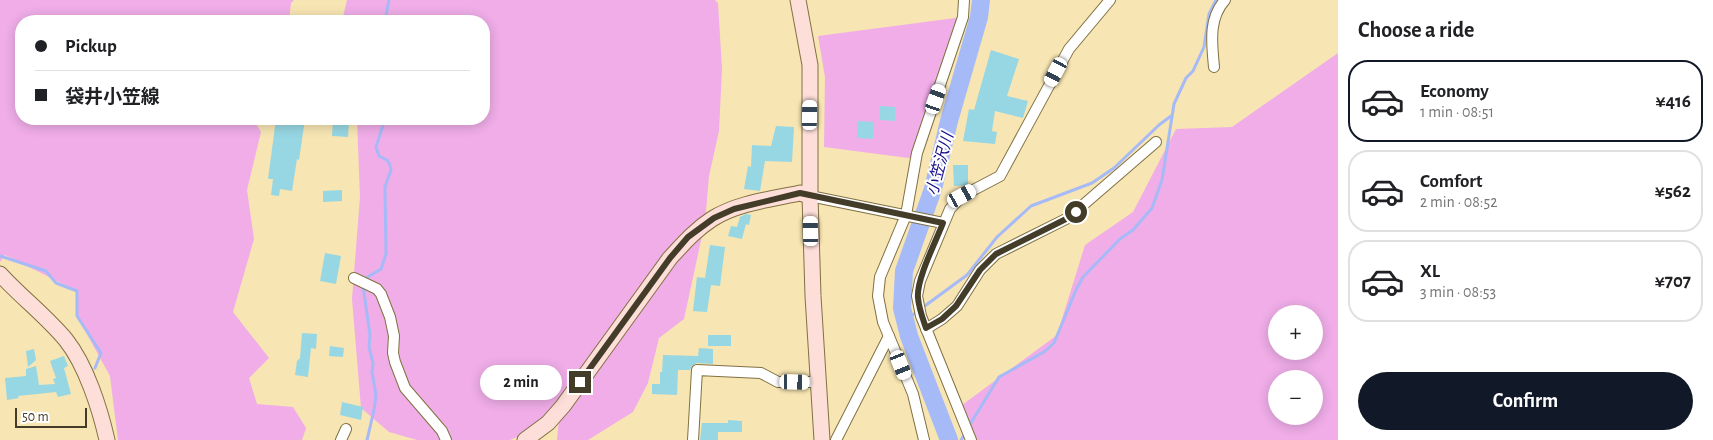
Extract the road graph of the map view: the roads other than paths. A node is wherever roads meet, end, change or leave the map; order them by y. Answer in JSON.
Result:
{"nodes":[{"id":1,"x":798,"y":0,"type":"edge"},
{"id":2,"x":964,"y":0,"type":"edge"},
{"id":3,"x":1110,"y":0,"type":"edge"},
{"id":4,"x":1225,"y":0,"type":"edge"},
{"id":5,"x":1214,"y":68,"type":"dead end"},
{"id":6,"x":1156,"y":142,"type":"dead end"},
{"id":7,"x":810,"y":196,"type":"junction"},
{"id":8,"x":906,"y":215,"type":"junction"},
{"id":9,"x":943,"y":223,"type":"junction"},
{"id":10,"x":0,"y":274,"type":"edge"},
{"id":11,"x":354,"y":278,"type":"dead end"},
{"id":12,"x":926,"y":328,"type":"junction"},
{"id":13,"x":889,"y":336,"type":"junction"},
{"id":14,"x":818,"y":382,"type":"junction"},
{"id":15,"x":346,"y":429,"type":"dead end"},
{"id":16,"x":107,"y":440,"type":"edge"},
{"id":17,"x":341,"y":440,"type":"edge"},
{"id":18,"x":446,"y":440,"type":"edge"},
{"id":19,"x":526,"y":440,"type":"edge"},
{"id":20,"x":693,"y":440,"type":"edge"},
{"id":21,"x":822,"y":440,"type":"edge"},
{"id":22,"x":836,"y":440,"type":"edge"},
{"id":23,"x":924,"y":440,"type":"edge"},
{"id":24,"x":971,"y":440,"type":"edge"}],
"edges":[{"from":1,"to":7,"type":"main road"},
{"from":2,"to":8,"type":"street"},
{"from":3,"to":9,"type":"street"},
{"from":4,"to":5,"type":"street"},
{"from":6,"to":12,"type":"street"},
{"from":7,"to":8,"type":"street"},
{"from":7,"to":14,"type":"main road"},
{"from":7,"to":19,"type":"main road"},
{"from":8,"to":9,"type":"street"},
{"from":8,"to":13,"type":"street"},
{"from":9,"to":12,"type":"street"},
{"from":10,"to":16,"type":"main road"},
{"from":11,"to":18,"type":"street"},
{"from":12,"to":24,"type":"street"},
{"from":13,"to":22,"type":"street"},
{"from":13,"to":23,"type":"street"},
{"from":14,"to":20,"type":"street"},
{"from":14,"to":21,"type":"main road"},
{"from":15,"to":17,"type":"street"}]}
